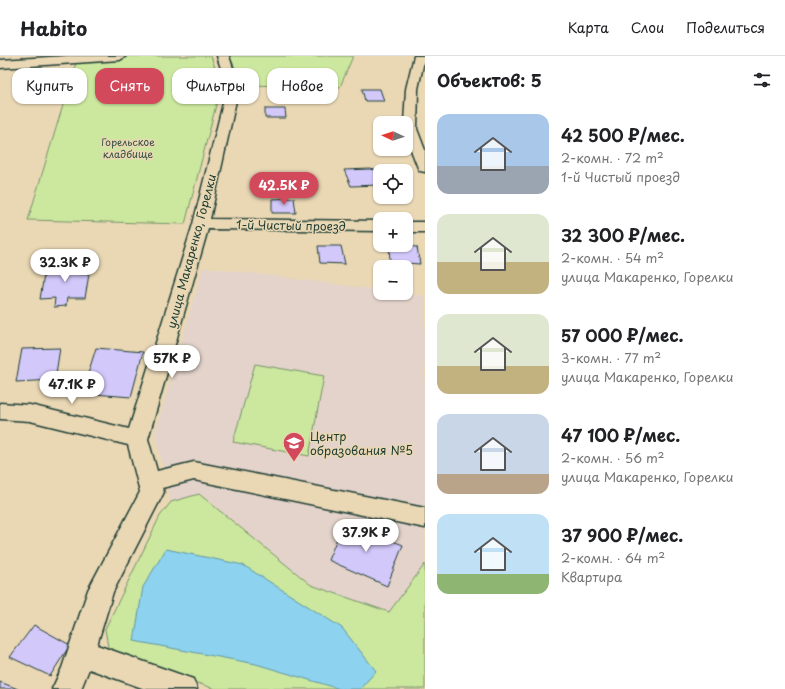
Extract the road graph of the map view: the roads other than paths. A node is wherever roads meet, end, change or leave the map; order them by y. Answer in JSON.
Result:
{"nodes":[{"id":1,"x":120,"y":56,"type":"edge"},
{"id":2,"x":223,"y":56,"type":"edge"},
{"id":3,"x":420,"y":56,"type":"edge"},
{"id":4,"x":0,"y":64,"type":"edge"},
{"id":5,"x":411,"y":116,"type":"edge"},
{"id":6,"x":413,"y":129,"type":"edge"},
{"id":7,"x":425,"y":129,"type":"edge"},
{"id":8,"x":413,"y":137,"type":"edge"},
{"id":9,"x":425,"y":168,"type":"edge"},
{"id":10,"x":201,"y":224,"type":"junction"},
{"id":11,"x":373,"y":226,"type":"edge"},
{"id":12,"x":413,"y":227,"type":"edge"},
{"id":13,"x":425,"y":227,"type":"edge"},
{"id":14,"x":0,"y":411,"type":"edge"},
{"id":15,"x":137,"y":438,"type":"junction"},
{"id":16,"x":149,"y":482,"type":"junction"},
{"id":17,"x":425,"y":518,"type":"edge"},
{"id":18,"x":80,"y":652,"type":"junction"},
{"id":19,"x":66,"y":689,"type":"edge"},
{"id":20,"x":184,"y":689,"type":"edge"}],
"edges":[{"from":1,"to":4,"type":"street"},
{"from":2,"to":10,"type":"street","name":"улица Макаренко, Горелки"},
{"from":3,"to":5,"type":"street"},
{"from":6,"to":7,"type":"street"},
{"from":8,"to":9,"type":"street"},
{"from":10,"to":11,"type":"street","name":"1-й Чистый проезд"},
{"from":10,"to":15,"type":"street","name":"улица Макаренко, Горелки"},
{"from":12,"to":13,"type":"street"},
{"from":14,"to":15,"type":"street"},
{"from":15,"to":16,"type":"street"},
{"from":16,"to":17,"type":"street"},
{"from":16,"to":18,"type":"street"},
{"from":18,"to":19,"type":"street"},
{"from":18,"to":20,"type":"street"}]}
